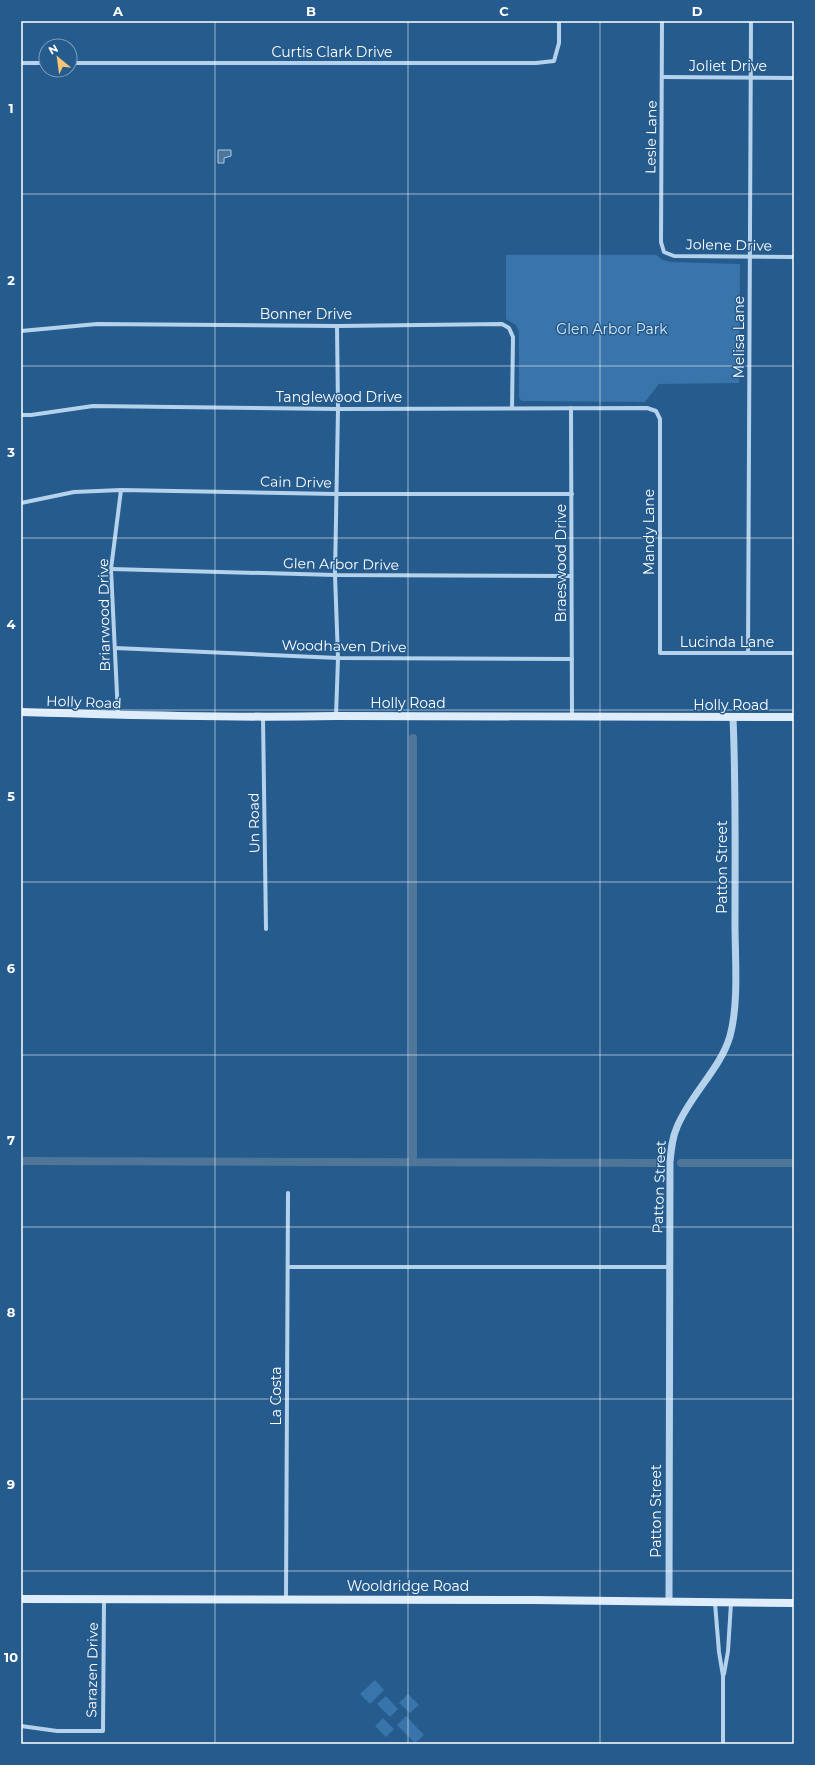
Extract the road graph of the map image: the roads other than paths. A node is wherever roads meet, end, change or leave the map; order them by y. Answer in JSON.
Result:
{"nodes":[{"id":1,"x":559,"y":21,"type":"edge"},
{"id":2,"x":662,"y":21,"type":"edge"},
{"id":3,"x":751,"y":21,"type":"edge"},
{"id":4,"x":21,"y":63,"type":"edge"},
{"id":5,"x":38,"y":63,"type":"edge"},
{"id":6,"x":78,"y":64,"type":"edge"},
{"id":7,"x":663,"y":77,"type":"junction"},
{"id":8,"x":751,"y":77,"type":"junction"},
{"id":9,"x":794,"y":78,"type":"edge"},
{"id":10,"x":664,"y":252,"type":"joint"},
{"id":11,"x":751,"y":257,"type":"junction"},
{"id":12,"x":794,"y":257,"type":"edge"},
{"id":13,"x":337,"y":326,"type":"junction"},
{"id":14,"x":21,"y":331,"type":"edge"},
{"id":15,"x":512,"y":408,"type":"junction"},
{"id":16,"x":571,"y":408,"type":"junction"},
{"id":17,"x":338,"y":409,"type":"junction"},
{"id":18,"x":656,"y":411,"type":"joint"},
{"id":19,"x":21,"y":415,"type":"edge"},
{"id":20,"x":121,"y":490,"type":"junction"},
{"id":21,"x":336,"y":494,"type":"junction"},
{"id":22,"x":572,"y":494,"type":"junction"},
{"id":23,"x":21,"y":503,"type":"edge"},
{"id":24,"x":111,"y":569,"type":"junction"},
{"id":25,"x":335,"y":575,"type":"junction"},
{"id":26,"x":571,"y":576,"type":"junction"},
{"id":27,"x":115,"y":648,"type":"junction"},
{"id":28,"x":660,"y":653,"type":"joint"},
{"id":29,"x":748,"y":653,"type":"junction"},
{"id":30,"x":794,"y":654,"type":"edge"},
{"id":31,"x":338,"y":658,"type":"junction"},
{"id":32,"x":572,"y":659,"type":"junction"},
{"id":33,"x":21,"y":712,"type":"edge"},
{"id":34,"x":118,"y":716,"type":"junction"},
{"id":35,"x":336,"y":716,"type":"junction"},
{"id":36,"x":263,"y":717,"type":"junction"},
{"id":37,"x":572,"y":717,"type":"junction"},
{"id":38,"x":794,"y":717,"type":"edge"},
{"id":39,"x":733,"y":718,"type":"junction"},
{"id":40,"x":266,"y":929,"type":"dead end"},
{"id":41,"x":288,"y":1193,"type":"dead end"},
{"id":42,"x":288,"y":1267,"type":"junction"},
{"id":43,"x":670,"y":1267,"type":"junction"},
{"id":44,"x":21,"y":1599,"type":"edge"},
{"id":45,"x":104,"y":1599,"type":"junction"},
{"id":46,"x":286,"y":1599,"type":"junction"},
{"id":47,"x":669,"y":1601,"type":"junction"},
{"id":48,"x":714,"y":1603,"type":"junction"},
{"id":49,"x":732,"y":1603,"type":"junction"},
{"id":50,"x":794,"y":1604,"type":"edge"},
{"id":51,"x":723,"y":1676,"type":"junction"},
{"id":52,"x":21,"y":1726,"type":"edge"},
{"id":53,"x":723,"y":1744,"type":"edge"}],
"edges":[{"from":1,"to":6,"type":"street","name":"Curtis Clark Drive"},
{"from":2,"to":7,"type":"street","name":"Lesle Lane"},
{"from":3,"to":8,"type":"street","name":"Melisa Lane"},
{"from":4,"to":5,"type":"street"},
{"from":7,"to":8,"type":"street","name":"Joliet Drive"},
{"from":7,"to":10,"type":"street","name":"Lesle Lane"},
{"from":8,"to":9,"type":"street","name":"Joliet Drive"},
{"from":8,"to":11,"type":"street","name":"Melisa Lane"},
{"from":10,"to":11,"type":"street","name":"Jolene Drive"},
{"from":11,"to":12,"type":"street","name":"Jolene Drive"},
{"from":11,"to":29,"type":"street","name":"Melisa Lane"},
{"from":13,"to":14,"type":"street","name":"Bonner Drive"},
{"from":13,"to":15,"type":"street","name":"Bonner Drive"},
{"from":13,"to":17,"type":"street"},
{"from":15,"to":16,"type":"street","name":"Tanglewood Drive"},
{"from":15,"to":17,"type":"street","name":"Tanglewood Drive"},
{"from":16,"to":18,"type":"street","name":"Tanglewood Drive"},
{"from":16,"to":22,"type":"street","name":"Braeswood Drive"},
{"from":17,"to":19,"type":"street","name":"Tanglewood Drive"},
{"from":17,"to":21,"type":"street"},
{"from":18,"to":28,"type":"street","name":"Mandy Lane"},
{"from":20,"to":21,"type":"street","name":"Cain Drive"},
{"from":20,"to":23,"type":"street","name":"Cain Drive"},
{"from":20,"to":24,"type":"street","name":"Briarwood Drive"},
{"from":21,"to":22,"type":"street","name":"Cain Drive"},
{"from":21,"to":25,"type":"street"},
{"from":22,"to":26,"type":"street","name":"Braeswood Drive"},
{"from":24,"to":25,"type":"street","name":"Glen Arbor Drive"},
{"from":24,"to":27,"type":"street","name":"Briarwood Drive"},
{"from":25,"to":26,"type":"street","name":"Glen Arbor Drive"},
{"from":25,"to":31,"type":"street"},
{"from":26,"to":32,"type":"street","name":"Braeswood Drive"},
{"from":27,"to":31,"type":"street","name":"Woodhaven Drive"},
{"from":27,"to":34,"type":"street","name":"Briarwood Drive"},
{"from":28,"to":29,"type":"street","name":"Lucinda Lane"},
{"from":29,"to":30,"type":"street","name":"Lucinda Lane"},
{"from":31,"to":32,"type":"street","name":"Woodhaven Drive"},
{"from":31,"to":35,"type":"street"},
{"from":32,"to":37,"type":"street","name":"Braeswood Drive"},
{"from":33,"to":34,"type":"main road","name":"Holly Road"},
{"from":34,"to":36,"type":"main road","name":"Holly Road"},
{"from":35,"to":36,"type":"main road","name":"Holly Road"},
{"from":35,"to":37,"type":"main road","name":"Holly Road"},
{"from":36,"to":40,"type":"street","name":"Un Road"},
{"from":37,"to":39,"type":"main road","name":"Holly Road"},
{"from":38,"to":39,"type":"main road","name":"Holly Road"},
{"from":39,"to":43,"type":"street","name":"Patton Street"},
{"from":41,"to":42,"type":"street","name":"La Costa"},
{"from":42,"to":43,"type":"street"},
{"from":42,"to":46,"type":"street","name":"La Costa"},
{"from":43,"to":47,"type":"street","name":"Patton Street"},
{"from":44,"to":45,"type":"main road","name":"Wooldridge Road"},
{"from":45,"to":46,"type":"main road","name":"Wooldridge Road"},
{"from":45,"to":52,"type":"street","name":"Sarazen Drive"},
{"from":46,"to":47,"type":"main road","name":"Wooldridge Road"},
{"from":47,"to":48,"type":"main road","name":"Wooldridge Road"},
{"from":48,"to":49,"type":"main road","name":"Wooldridge Road"},
{"from":48,"to":51,"type":"street"},
{"from":49,"to":50,"type":"main road","name":"Wooldridge Road"},
{"from":49,"to":51,"type":"street"},
{"from":51,"to":53,"type":"street"}]}
